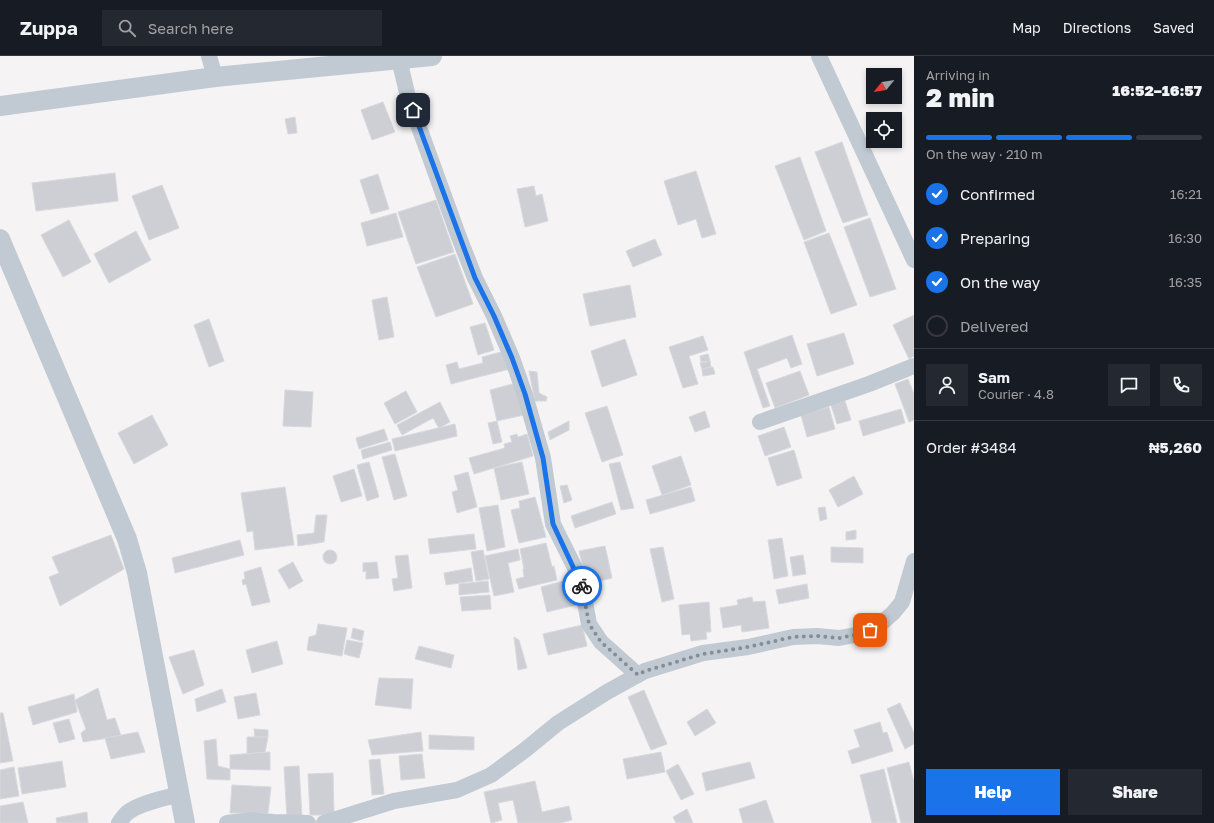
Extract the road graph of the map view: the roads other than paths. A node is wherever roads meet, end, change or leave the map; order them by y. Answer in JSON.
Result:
{"nodes":[{"id":1,"x":209,"y":56,"type":"edge"},
{"id":2,"x":432,"y":56,"type":"edge"},
{"id":3,"x":818,"y":56,"type":"edge"},
{"id":4,"x":399,"y":59,"type":"junction"},
{"id":5,"x":216,"y":77,"type":"junction"},
{"id":6,"x":0,"y":106,"type":"edge"},
{"id":7,"x":0,"y":239,"type":"edge"},
{"id":8,"x":914,"y":260,"type":"edge"},
{"id":9,"x":914,"y":366,"type":"edge"},
{"id":10,"x":760,"y":422,"type":"dead end"},
{"id":11,"x":914,"y":561,"type":"edge"},
{"id":12,"x":908,"y":584,"type":"junction"},
{"id":13,"x":914,"y":604,"type":"edge"},
{"id":14,"x":638,"y":675,"type":"junction"},
{"id":15,"x":180,"y":794,"type":"junction"},
{"id":16,"x":119,"y":823,"type":"edge"},
{"id":17,"x":185,"y":823,"type":"edge"},
{"id":18,"x":227,"y":823,"type":"edge"},
{"id":19,"x":308,"y":823,"type":"edge"},
{"id":20,"x":324,"y":823,"type":"edge"}],
"edges":[{"from":1,"to":5,"type":"street"},
{"from":2,"to":4,"type":"street"},
{"from":3,"to":8,"type":"street"},
{"from":4,"to":5,"type":"street"},
{"from":4,"to":14,"type":"street"},
{"from":5,"to":6,"type":"street"},
{"from":7,"to":15,"type":"street"},
{"from":9,"to":10,"type":"street"},
{"from":11,"to":12,"type":"street"},
{"from":12,"to":13,"type":"street"},
{"from":12,"to":14,"type":"street"},
{"from":14,"to":20,"type":"street"},
{"from":15,"to":16,"type":"street"},
{"from":15,"to":17,"type":"street"},
{"from":18,"to":19,"type":"street"}]}
